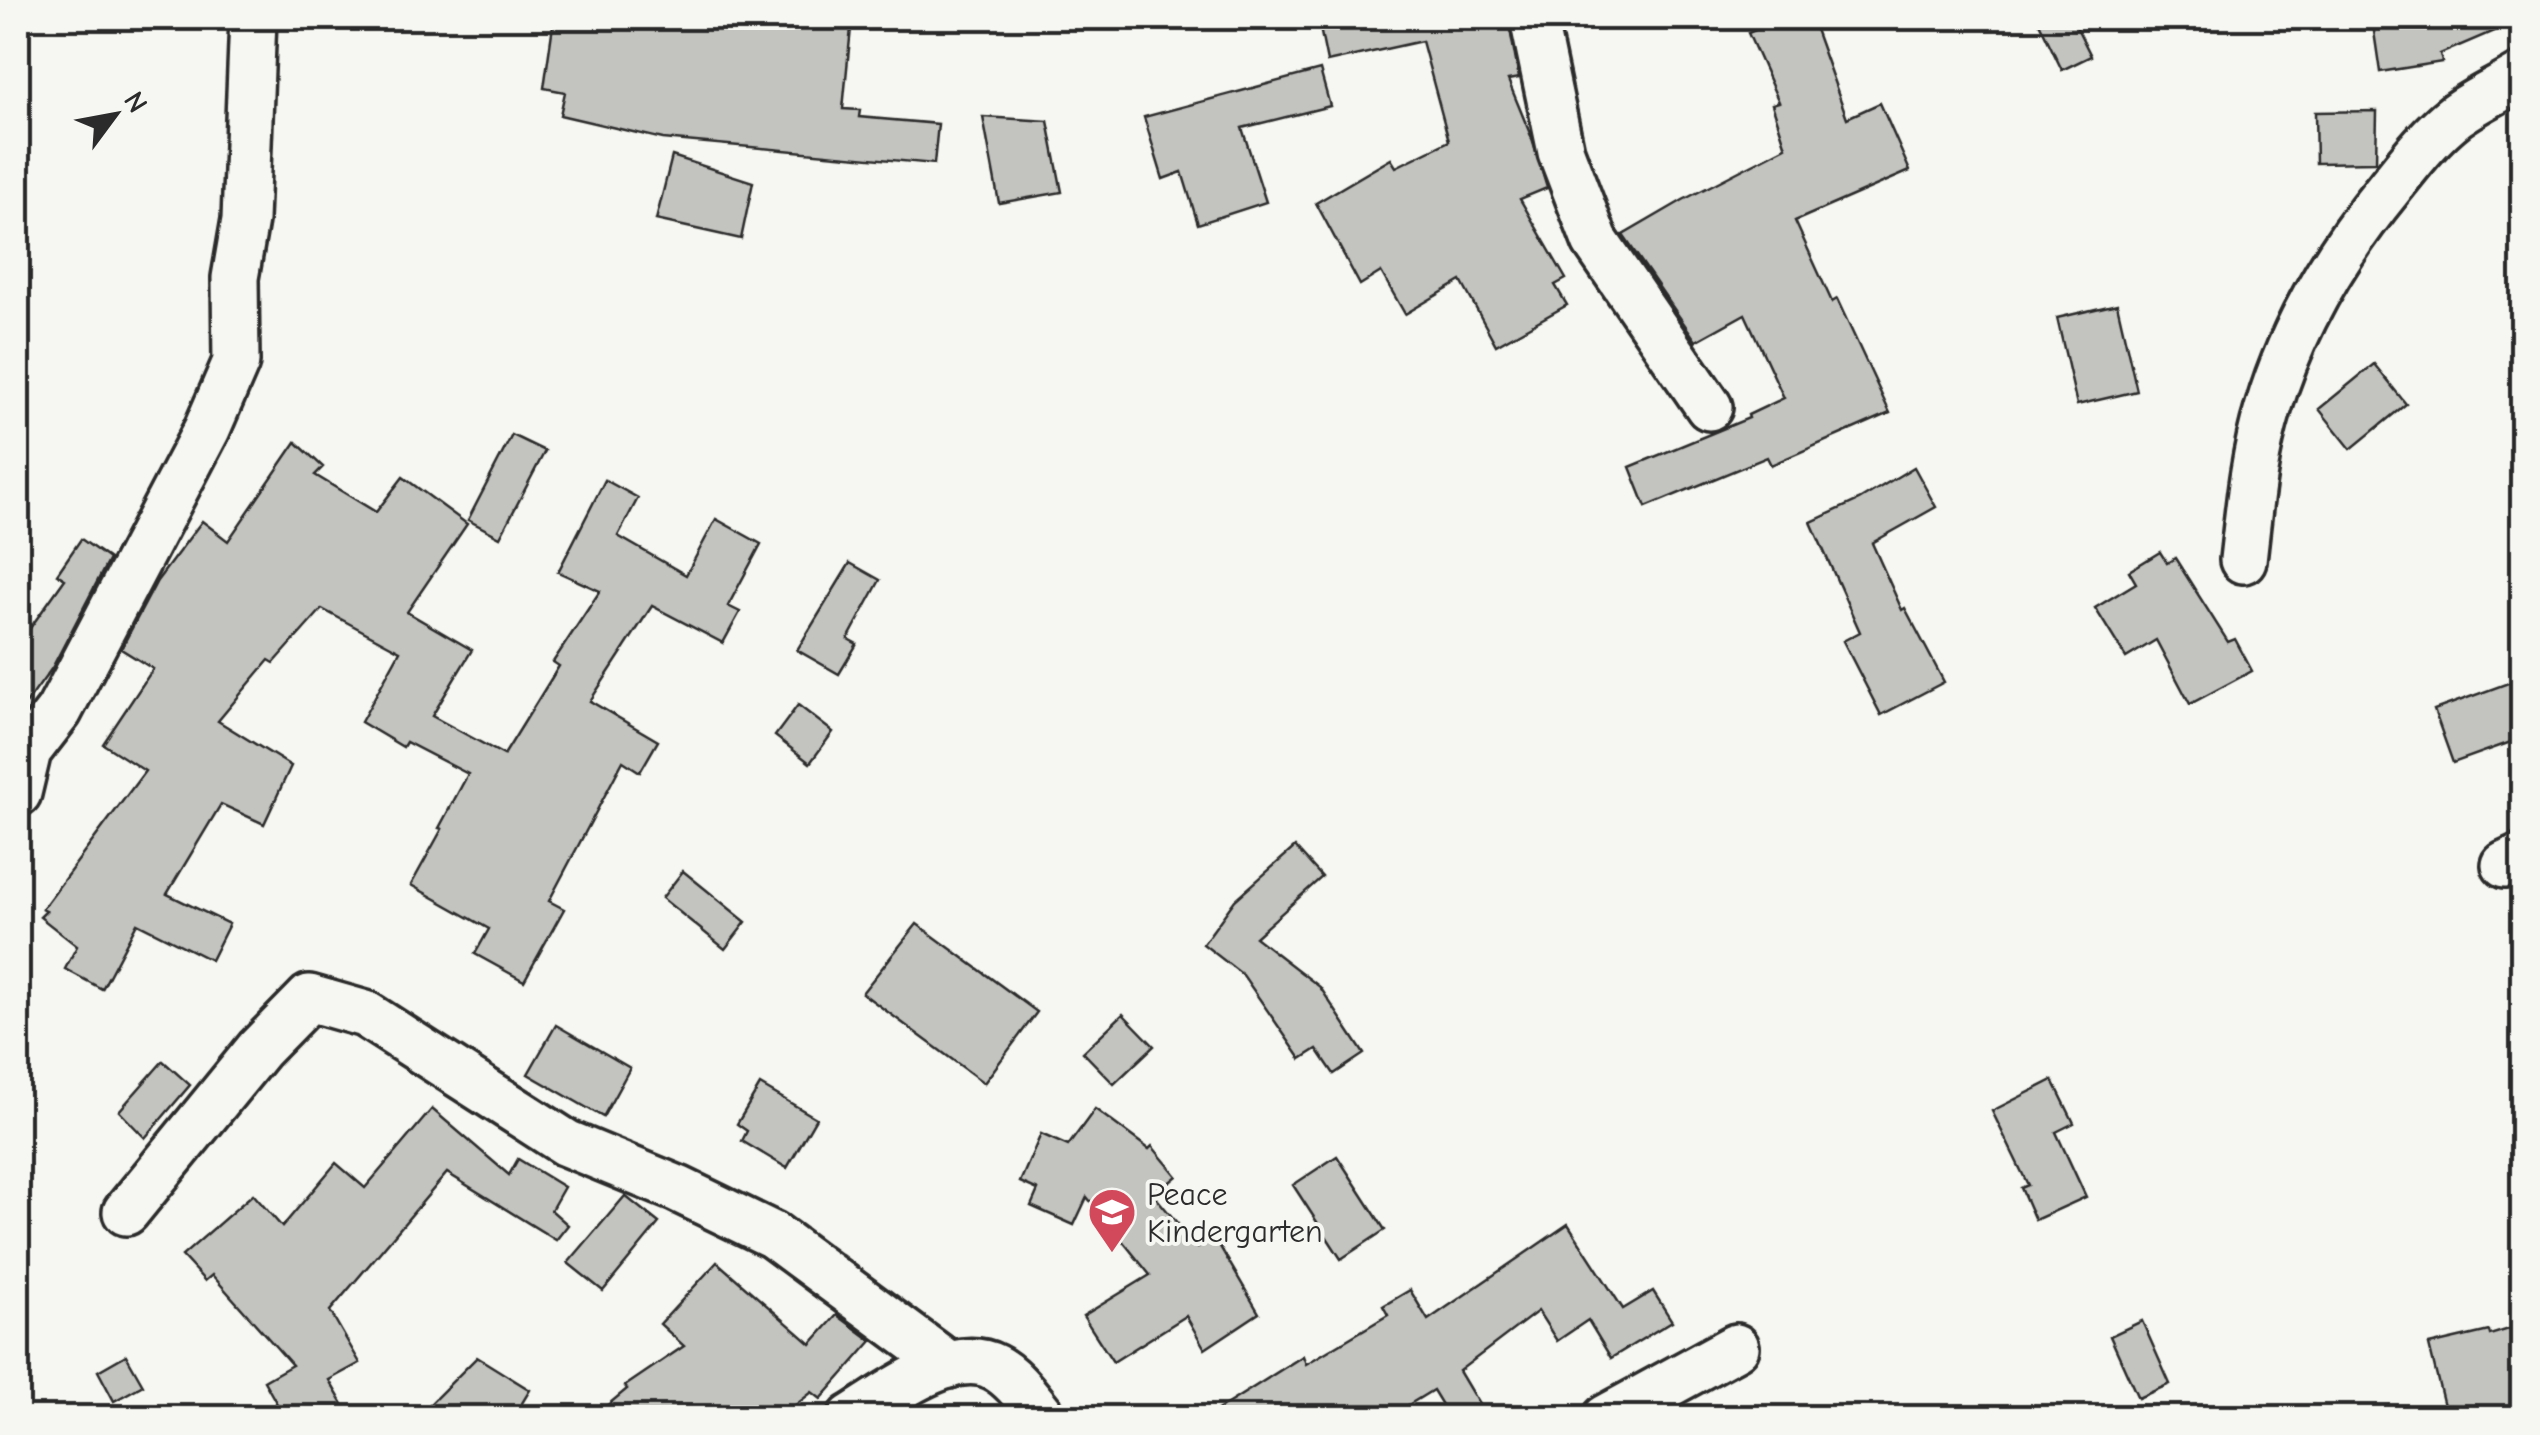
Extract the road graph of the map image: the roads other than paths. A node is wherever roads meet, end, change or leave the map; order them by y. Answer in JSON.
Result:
{"nodes":[{"id":1,"x":253,"y":18,"type":"edge"},
{"id":2,"x":1533,"y":18,"type":"edge"},
{"id":3,"x":2522,"y":76,"type":"edge"},
{"id":4,"x":1709,"y":407,"type":"dead end"},
{"id":5,"x":2242,"y":560,"type":"dead end"},
{"id":6,"x":18,"y":794,"type":"edge"},
{"id":7,"x":126,"y":1212,"type":"dead end"},
{"id":8,"x":1736,"y":1347,"type":"dead end"},
{"id":9,"x":949,"y":1365,"type":"junction"},
{"id":10,"x":851,"y":1418,"type":"edge"},
{"id":11,"x":1044,"y":1418,"type":"edge"},
{"id":12,"x":1606,"y":1418,"type":"edge"}],
"edges":[{"from":1,"to":6,"type":"street"},
{"from":2,"to":4,"type":"street"},
{"from":3,"to":5,"type":"street"},
{"from":7,"to":9,"type":"street"},
{"from":8,"to":12,"type":"street"},
{"from":9,"to":10,"type":"street"},
{"from":9,"to":11,"type":"street"}]}
